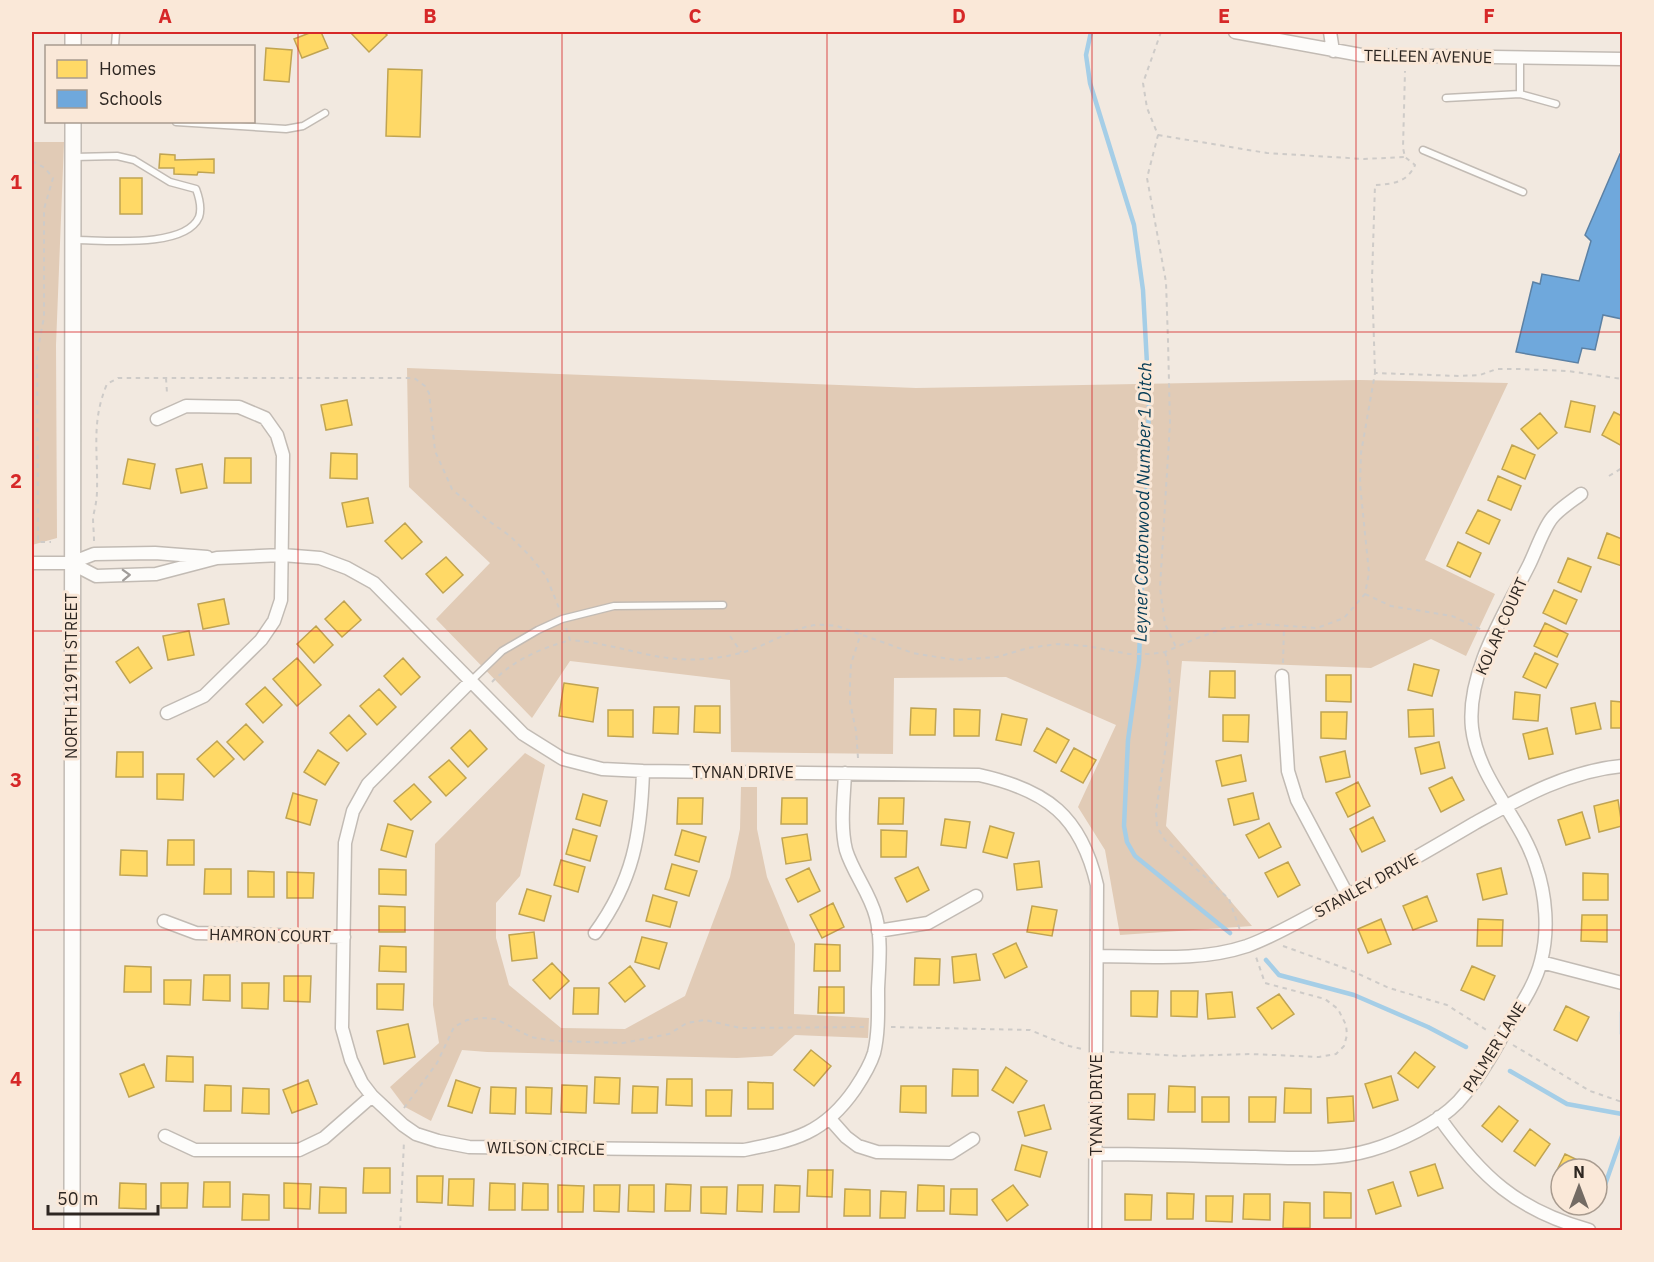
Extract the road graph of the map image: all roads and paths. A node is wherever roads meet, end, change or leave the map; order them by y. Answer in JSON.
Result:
{"nodes":[{"id":1,"x":1161,"y":32,"type":"edge"},
{"id":2,"x":1235,"y":32,"type":"edge"},
{"id":3,"x":1330,"y":32,"type":"edge"},
{"id":4,"x":1333,"y":51,"type":"junction"},
{"id":5,"x":1520,"y":58,"type":"junction"},
{"id":6,"x":1623,"y":59,"type":"edge"},
{"id":7,"x":1405,"y":70,"type":"dead end"},
{"id":8,"x":1520,"y":94,"type":"junction"},
{"id":9,"x":1446,"y":98,"type":"dead end"},
{"id":10,"x":1556,"y":104,"type":"dead end"},
{"id":11,"x":326,"y":113,"type":"dead end"},
{"id":12,"x":73,"y":123,"type":"edge"},
{"id":13,"x":192,"y":123,"type":"edge"},
{"id":14,"x":1158,"y":135,"type":"junction"},
{"id":15,"x":1423,"y":150,"type":"dead end"},
{"id":16,"x":73,"y":157,"type":"junction"},
{"id":17,"x":1406,"y":157,"type":"junction"},
{"id":18,"x":32,"y":161,"type":"edge"},
{"id":19,"x":1523,"y":192,"type":"dead end"},
{"id":20,"x":73,"y":240,"type":"junction"},
{"id":21,"x":1375,"y":373,"type":"junction"},
{"id":22,"x":166,"y":378,"type":"junction"},
{"id":23,"x":1623,"y":379,"type":"edge"},
{"id":24,"x":167,"y":393,"type":"dead end"},
{"id":25,"x":157,"y":419,"type":"dead end"},
{"id":26,"x":1623,"y":468,"type":"edge"},
{"id":27,"x":1609,"y":476,"type":"dead end"},
{"id":28,"x":1581,"y":494,"type":"dead end"},
{"id":29,"x":51,"y":542,"type":"dead end"},
{"id":30,"x":94,"y":543,"type":"dead end"},
{"id":31,"x":282,"y":555,"type":"junction"},
{"id":32,"x":217,"y":558,"type":"junction"},
{"id":33,"x":32,"y":562,"type":"edge"},
{"id":34,"x":71,"y":563,"type":"junction"},
{"id":35,"x":1365,"y":594,"type":"junction"},
{"id":36,"x":723,"y":605,"type":"dead end"},
{"id":37,"x":562,"y":619,"type":"junction"},
{"id":38,"x":1284,"y":627,"type":"junction"},
{"id":39,"x":1481,"y":629,"type":"dead end"},
{"id":40,"x":861,"y":633,"type":"junction"},
{"id":41,"x":730,"y":636,"type":"dead end"},
{"id":42,"x":570,"y":640,"type":"junction"},
{"id":43,"x":1176,"y":647,"type":"junction"},
{"id":44,"x":741,"y":652,"type":"junction"},
{"id":45,"x":1165,"y":652,"type":"junction"},
{"id":46,"x":1283,"y":652,"type":"dead end"},
{"id":47,"x":1282,"y":676,"type":"dead end"},
{"id":48,"x":470,"y":682,"type":"junction"},
{"id":49,"x":491,"y":682,"type":"dead end"},
{"id":50,"x":167,"y":713,"type":"dead end"},
{"id":51,"x":858,"y":758,"type":"dead end"},
{"id":52,"x":1623,"y":766,"type":"edge"},
{"id":53,"x":643,"y":771,"type":"junction"},
{"id":54,"x":845,"y":773,"type":"junction"},
{"id":55,"x":1506,"y":806,"type":"junction"},
{"id":56,"x":975,"y":896,"type":"dead end"},
{"id":57,"x":1348,"y":896,"type":"junction"},
{"id":58,"x":164,"y":921,"type":"dead end"},
{"id":59,"x":878,"y":931,"type":"junction"},
{"id":60,"x":595,"y":933,"type":"dead end"},
{"id":61,"x":1241,"y":933,"type":"dead end"},
{"id":62,"x":344,"y":937,"type":"junction"},
{"id":63,"x":1283,"y":946,"type":"dead end"},
{"id":64,"x":1097,"y":956,"type":"junction"},
{"id":65,"x":1256,"y":957,"type":"dead end"},
{"id":66,"x":1541,"y":962,"type":"junction"},
{"id":67,"x":1623,"y":983,"type":"edge"},
{"id":68,"x":864,"y":1027,"type":"dead end"},
{"id":69,"x":891,"y":1027,"type":"dead end"},
{"id":70,"x":1488,"y":1031,"type":"dead end"},
{"id":71,"x":1513,"y":1045,"type":"dead end"},
{"id":72,"x":1082,"y":1048,"type":"dead end"},
{"id":73,"x":1110,"y":1052,"type":"dead end"},
{"id":74,"x":372,"y":1096,"type":"junction"},
{"id":75,"x":1623,"y":1102,"type":"edge"},
{"id":76,"x":403,"y":1109,"type":"dead end"},
{"id":77,"x":1439,"y":1117,"type":"junction"},
{"id":78,"x":830,"y":1119,"type":"junction"},
{"id":79,"x":165,"y":1136,"type":"dead end"},
{"id":80,"x":973,"y":1139,"type":"dead end"},
{"id":81,"x":404,"y":1141,"type":"dead end"},
{"id":82,"x":1096,"y":1154,"type":"junction"},
{"id":83,"x":72,"y":1230,"type":"edge"},
{"id":84,"x":400,"y":1230,"type":"edge"},
{"id":85,"x":1095,"y":1230,"type":"edge"},
{"id":86,"x":1589,"y":1230,"type":"edge"}],
"edges":[{"from":1,"to":14,"type":"path"},
{"from":2,"to":4,"type":"street","name":"TELLEEN AVENUE"},
{"from":3,"to":4,"type":"street"},
{"from":4,"to":5,"type":"street","name":"TELLEEN AVENUE"},
{"from":5,"to":6,"type":"street","name":"TELLEEN AVENUE"},
{"from":5,"to":8,"type":"lane"},
{"from":7,"to":17,"type":"path"},
{"from":8,"to":9,"type":"lane"},
{"from":8,"to":10,"type":"lane"},
{"from":11,"to":13,"type":"lane"},
{"from":12,"to":16,"type":"street","name":"NORTH 119TH STREET"},
{"from":14,"to":17,"type":"path"},
{"from":14,"to":43,"type":"path"},
{"from":15,"to":19,"type":"lane"},
{"from":16,"to":20,"type":"street","name":"NORTH 119TH STREET"},
{"from":16,"to":20,"type":"lane"},
{"from":17,"to":21,"type":"path"},
{"from":18,"to":29,"type":"path"},
{"from":20,"to":34,"type":"street","name":"NORTH 119TH STREET"},
{"from":21,"to":23,"type":"path"},
{"from":21,"to":35,"type":"path"},
{"from":22,"to":24,"type":"path"},
{"from":22,"to":30,"type":"path"},
{"from":22,"to":37,"type":"path"},
{"from":25,"to":31,"type":"street"},
{"from":26,"to":27,"type":"path"},
{"from":28,"to":55,"type":"street","name":"KOLAR COURT"},
{"from":31,"to":32,"type":"street","name":"TYNAN DRIVE"},
{"from":31,"to":48,"type":"street","name":"TYNAN DRIVE"},
{"from":31,"to":50,"type":"street"},
{"from":32,"to":34,"type":"street"},
{"from":34,"to":32,"type":"street","name":"TYNAN DRIVE","one_way":true},
{"from":33,"to":34,"type":"street"},
{"from":34,"to":83,"type":"street","name":"NORTH 119TH STREET"},
{"from":35,"to":38,"type":"path"},
{"from":35,"to":39,"type":"path"},
{"from":36,"to":37,"type":"lane"},
{"from":37,"to":42,"type":"path"},
{"from":37,"to":48,"type":"lane"},
{"from":38,"to":43,"type":"path"},
{"from":38,"to":46,"type":"path"},
{"from":40,"to":44,"type":"path"},
{"from":40,"to":45,"type":"path"},
{"from":40,"to":51,"type":"path"},
{"from":41,"to":44,"type":"path"},
{"from":42,"to":44,"type":"path"},
{"from":42,"to":49,"type":"path"},
{"from":43,"to":45,"type":"path"},
{"from":45,"to":61,"type":"path"},
{"from":47,"to":57,"type":"street"},
{"from":48,"to":53,"type":"street","name":"TYNAN DRIVE"},
{"from":48,"to":62,"type":"street","name":"WILSON CIRCLE"},
{"from":52,"to":55,"type":"street","name":"STANLEY DRIVE"},
{"from":53,"to":54,"type":"street","name":"TYNAN DRIVE"},
{"from":53,"to":60,"type":"street"},
{"from":54,"to":59,"type":"street","name":"WILSON CIRCLE"},
{"from":54,"to":64,"type":"street","name":"TYNAN DRIVE"},
{"from":55,"to":57,"type":"street","name":"STANLEY DRIVE"},
{"from":55,"to":66,"type":"street","name":"PALMER LANE"},
{"from":56,"to":59,"type":"street"},
{"from":57,"to":64,"type":"street","name":"STANLEY DRIVE"},
{"from":58,"to":62,"type":"street","name":"HAMRON COURT"},
{"from":59,"to":78,"type":"street","name":"WILSON CIRCLE"},
{"from":62,"to":74,"type":"street","name":"WILSON CIRCLE"},
{"from":63,"to":70,"type":"path"},
{"from":64,"to":82,"type":"street","name":"TYNAN DRIVE"},
{"from":65,"to":73,"type":"path"},
{"from":66,"to":67,"type":"street"},
{"from":66,"to":77,"type":"street","name":"PALMER LANE"},
{"from":68,"to":76,"type":"path"},
{"from":69,"to":72,"type":"path"},
{"from":71,"to":75,"type":"path"},
{"from":74,"to":78,"type":"street","name":"WILSON CIRCLE"},
{"from":74,"to":79,"type":"street"},
{"from":77,"to":82,"type":"street","name":"PALMER LANE"},
{"from":77,"to":86,"type":"street"},
{"from":78,"to":80,"type":"street"},
{"from":81,"to":84,"type":"path"},
{"from":82,"to":85,"type":"street","name":"TYNAN DRIVE"}]}
